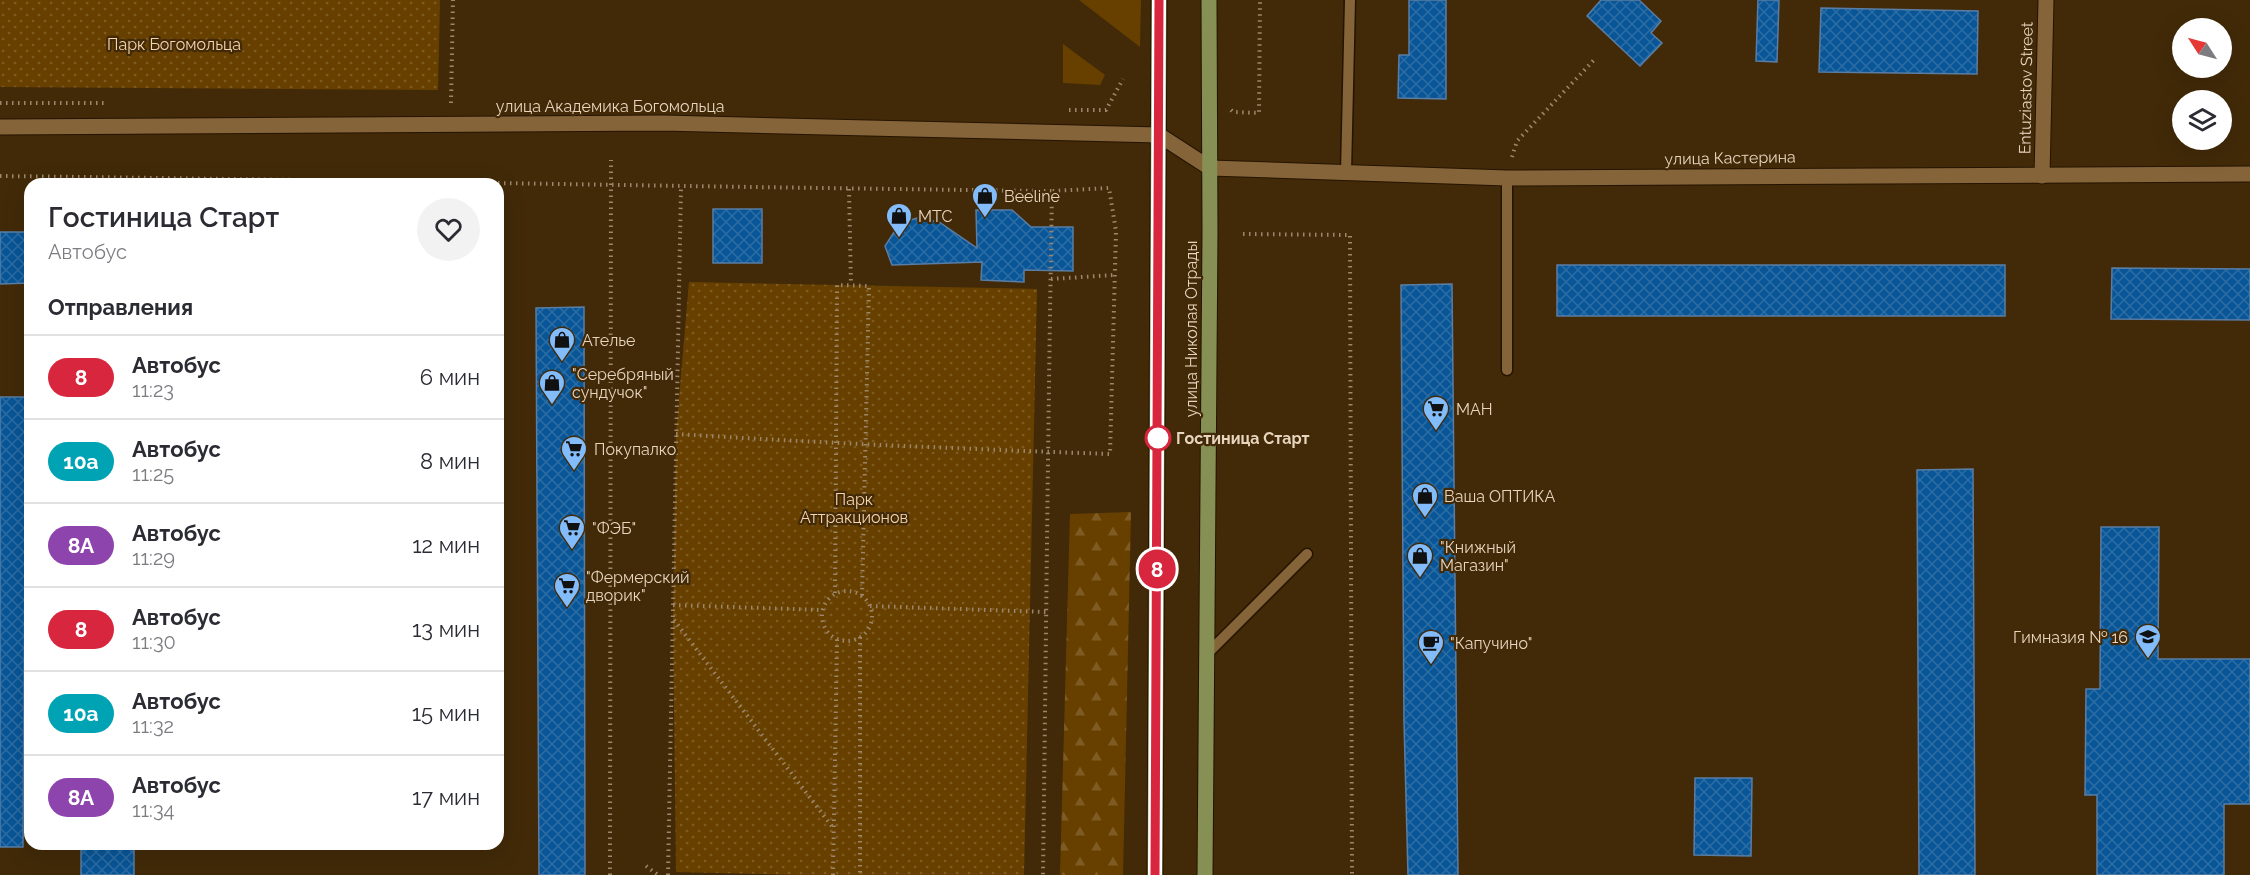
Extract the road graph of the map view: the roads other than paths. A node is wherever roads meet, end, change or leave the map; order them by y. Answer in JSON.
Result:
{"nodes":[{"id":1,"x":1159,"y":0,"type":"edge"},
{"id":2,"x":1209,"y":0,"type":"edge"},
{"id":3,"x":1350,"y":0,"type":"edge"},
{"id":4,"x":2046,"y":0,"type":"edge"},
{"id":5,"x":0,"y":127,"type":"edge"},
{"id":6,"x":1159,"y":135,"type":"junction"},
{"id":7,"x":1210,"y":168,"type":"junction"},
{"id":8,"x":1346,"y":173,"type":"junction"},
{"id":9,"x":2250,"y":174,"type":"edge"},
{"id":10,"x":2042,"y":176,"type":"junction"},
{"id":11,"x":1507,"y":178,"type":"junction"},
{"id":12,"x":1507,"y":370,"type":"dead end"},
{"id":13,"x":1307,"y":554,"type":"dead end"},
{"id":14,"x":1207,"y":654,"type":"junction"},
{"id":15,"x":1155,"y":875,"type":"edge"},
{"id":16,"x":1205,"y":875,"type":"edge"}],
"edges":[{"from":1,"to":6,"type":"main road","name":"улица Николая Отрады"},
{"from":2,"to":7,"type":"main road","name":"улица Николая Отрады"},
{"from":3,"to":8,"type":"lane"},
{"from":4,"to":10,"type":"street","name":"Entuziastov Street"},
{"from":5,"to":6,"type":"street","name":"улица Академика Богомольца"},
{"from":6,"to":7,"type":"street"},
{"from":6,"to":15,"type":"main road","name":"улица Николая Отрады"},
{"from":7,"to":8,"type":"street","name":"улица Кастерина"},
{"from":7,"to":14,"type":"main road","name":"улица Николая Отрады"},
{"from":8,"to":11,"type":"street","name":"улица Кастерина"},
{"from":9,"to":10,"type":"street","name":"улица Кастерина"},
{"from":10,"to":11,"type":"street","name":"улица Кастерина"},
{"from":11,"to":12,"type":"lane"},
{"from":13,"to":14,"type":"lane"},
{"from":14,"to":16,"type":"main road","name":"улица Николая Отрады"}]}
